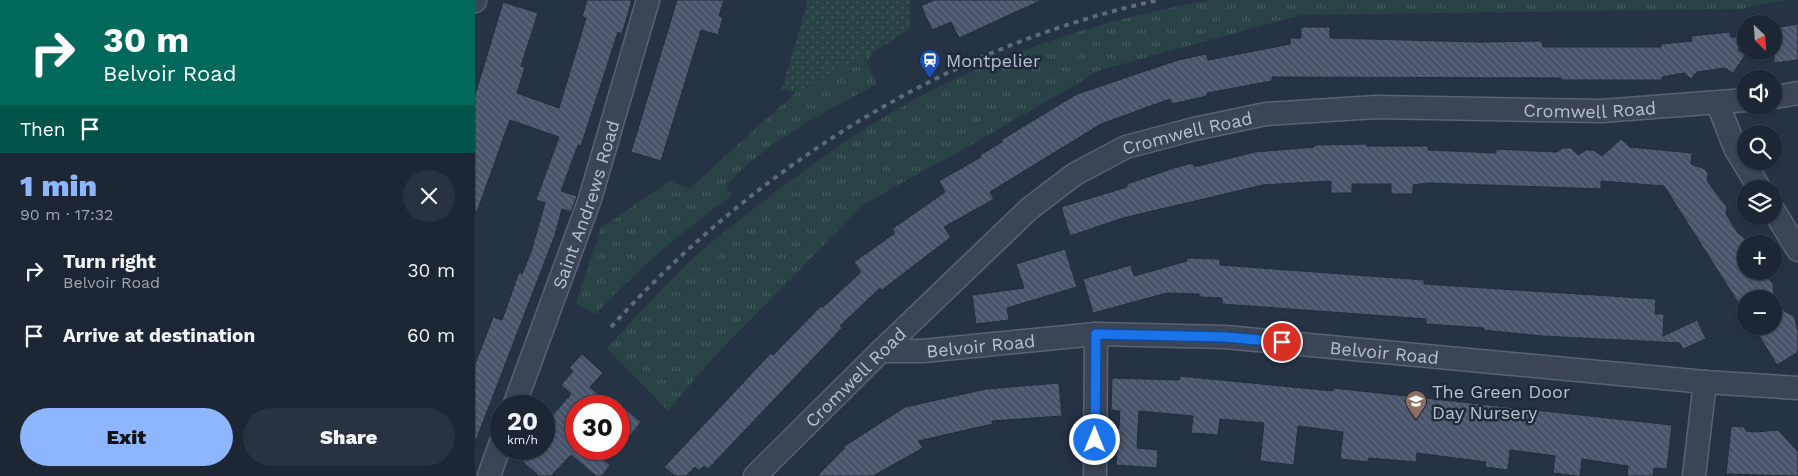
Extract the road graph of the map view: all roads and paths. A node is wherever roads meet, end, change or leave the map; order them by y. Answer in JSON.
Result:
{"nodes":[{"id":1,"x":648,"y":0,"type":"edge"},
{"id":2,"x":1798,"y":93,"type":"edge"},
{"id":3,"x":1782,"y":95,"type":"edge"},
{"id":4,"x":1737,"y":101,"type":"edge"},
{"id":5,"x":1718,"y":104,"type":"junction"},
{"id":6,"x":1755,"y":180,"type":"edge"},
{"id":7,"x":1782,"y":224,"type":"edge"},
{"id":8,"x":1798,"y":250,"type":"edge"},
{"id":9,"x":1096,"y":334,"type":"junction"},
{"id":10,"x":881,"y":351,"type":"junction"},
{"id":11,"x":1705,"y":382,"type":"junction"},
{"id":12,"x":1798,"y":388,"type":"edge"},
{"id":13,"x":518,"y":395,"type":"edge"},
{"id":14,"x":495,"y":460,"type":"edge"},
{"id":15,"x":489,"y":476,"type":"edge"},
{"id":16,"x":755,"y":476,"type":"edge"},
{"id":17,"x":1095,"y":476,"type":"edge"},
{"id":18,"x":1694,"y":476,"type":"edge"}],
"edges":[{"from":1,"to":13,"type":"street","name":"Saint Andrews Road"},
{"from":2,"to":3,"type":"street"},
{"from":4,"to":5,"type":"street","name":"Cromwell Road"},
{"from":5,"to":6,"type":"street"},
{"from":5,"to":10,"type":"street","name":"Cromwell Road"},
{"from":7,"to":8,"type":"street"},
{"from":9,"to":10,"type":"street","name":"Belvoir Road"},
{"from":9,"to":11,"type":"street","name":"Belvoir Road"},
{"from":9,"to":17,"type":"street"},
{"from":10,"to":16,"type":"street","name":"Cromwell Road"},
{"from":11,"to":12,"type":"street","name":"Belvoir Road"},
{"from":11,"to":18,"type":"street"},
{"from":14,"to":15,"type":"street"}]}
